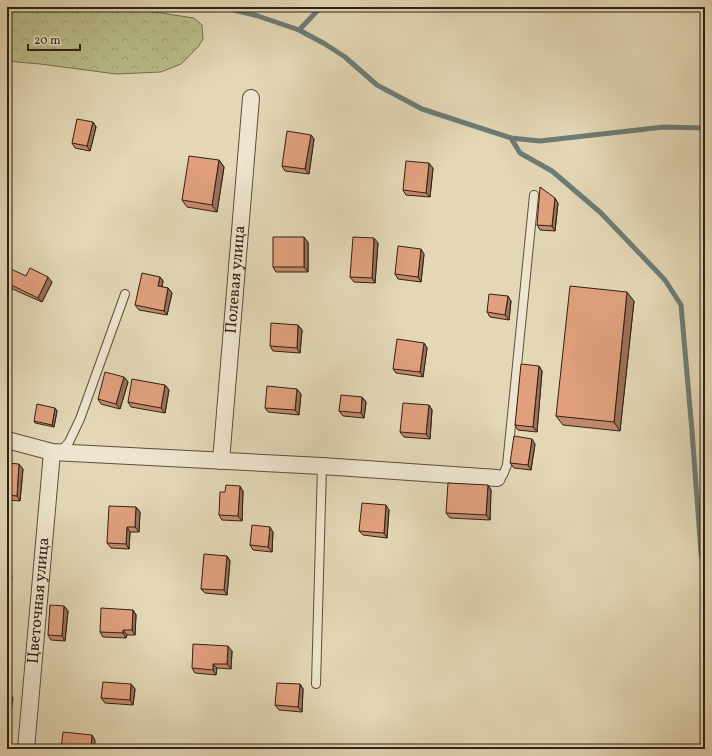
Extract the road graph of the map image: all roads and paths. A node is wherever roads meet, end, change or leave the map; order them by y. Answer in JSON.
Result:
{"nodes":[{"id":1,"x":251,"y":98,"type":"dead end"},
{"id":2,"x":534,"y":195,"type":"dead end"},
{"id":3,"x":125,"y":294,"type":"dead end"},
{"id":4,"x":7,"y":440,"type":"edge"},
{"id":5,"x":56,"y":452,"type":"junction"},
{"id":6,"x":221,"y":461,"type":"junction"},
{"id":7,"x":322,"y":466,"type":"junction"},
{"id":8,"x":497,"y":478,"type":"joint"},
{"id":9,"x":316,"y":684,"type":"dead end"},
{"id":10,"x":26,"y":749,"type":"edge"}],
"edges":[{"from":1,"to":6,"type":"street","name":"Полевая улица"},
{"from":2,"to":8,"type":"lane"},
{"from":3,"to":5,"type":"lane"},
{"from":4,"to":5,"type":"street"},
{"from":5,"to":6,"type":"street"},
{"from":5,"to":10,"type":"street","name":"Цветочная улица"},
{"from":6,"to":7,"type":"street"},
{"from":7,"to":8,"type":"street"},
{"from":7,"to":9,"type":"lane"}]}
